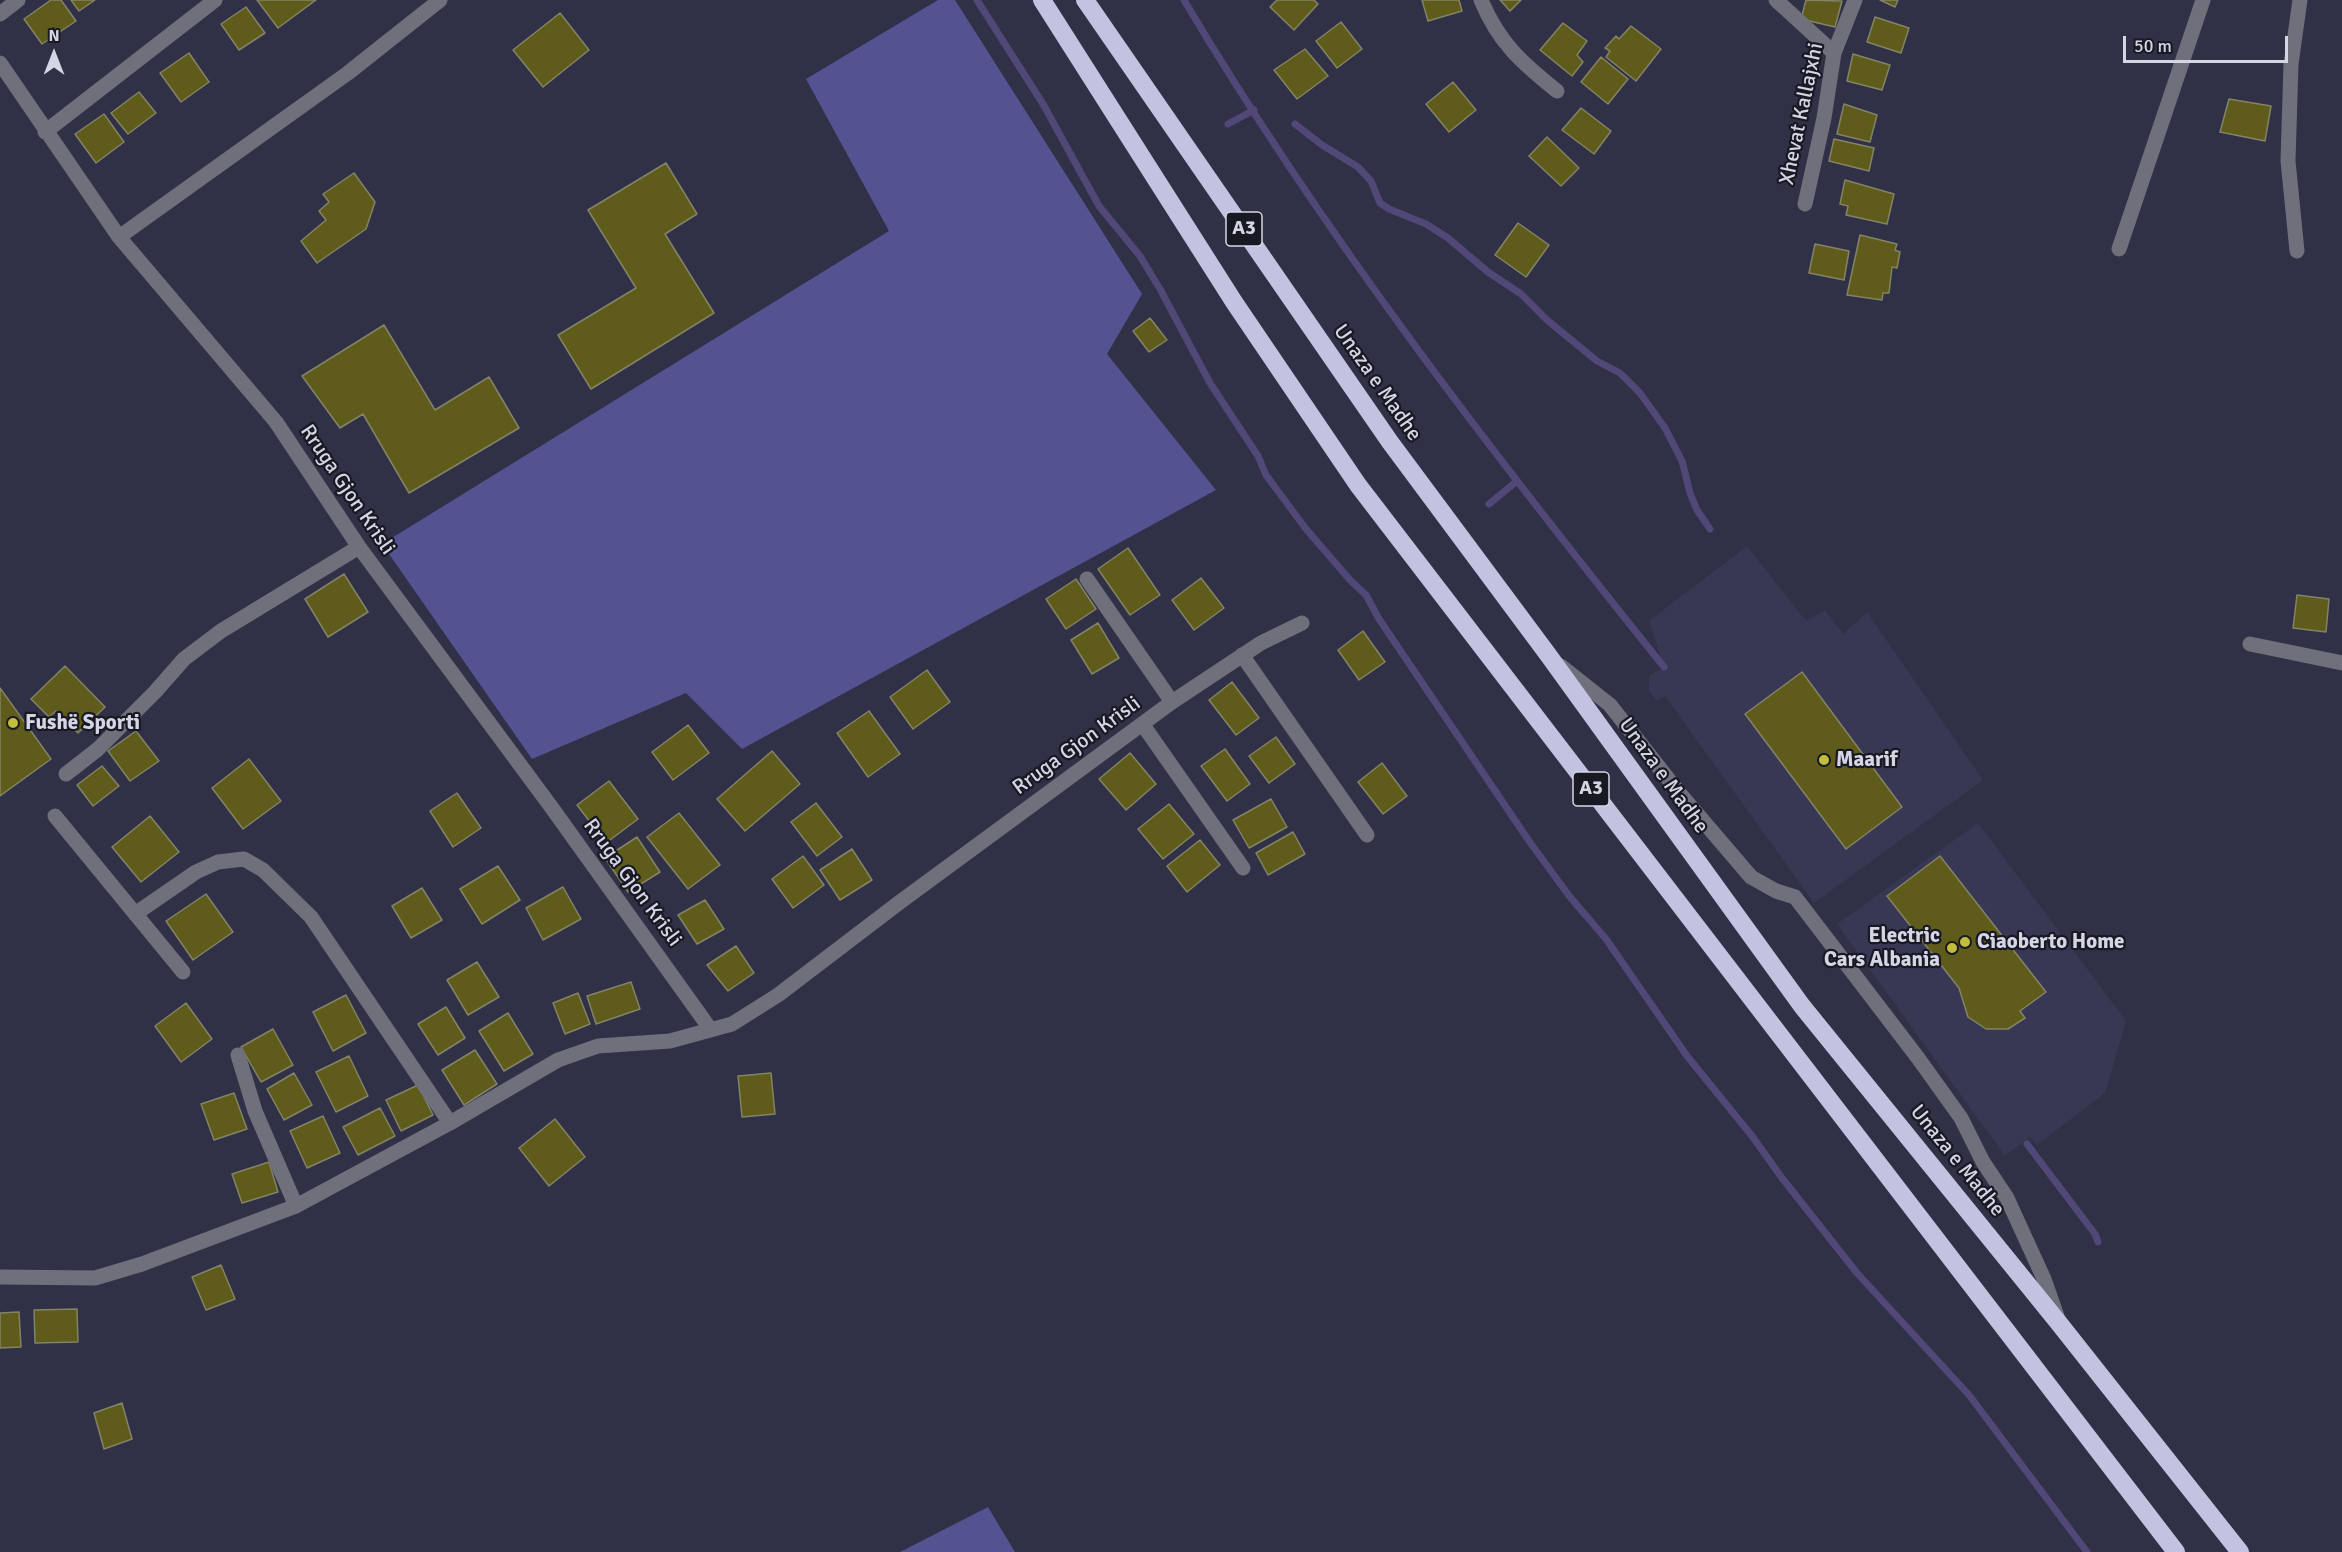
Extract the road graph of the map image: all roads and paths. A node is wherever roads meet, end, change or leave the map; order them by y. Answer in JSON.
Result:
{"nodes":[{"id":1,"x":18,"y":0,"type":"edge"},
{"id":2,"x":215,"y":0,"type":"edge"},
{"id":3,"x":440,"y":0,"type":"edge"},
{"id":4,"x":1042,"y":0,"type":"edge"},
{"id":5,"x":1085,"y":0,"type":"edge"},
{"id":6,"x":1481,"y":0,"type":"edge"},
{"id":7,"x":1776,"y":0,"type":"edge"},
{"id":8,"x":1855,"y":0,"type":"edge"},
{"id":9,"x":2203,"y":0,"type":"edge"},
{"id":10,"x":2300,"y":0,"type":"edge"},
{"id":11,"x":0,"y":14,"type":"edge"},
{"id":12,"x":1834,"y":53,"type":"junction"},
{"id":13,"x":0,"y":63,"type":"edge"},
{"id":14,"x":1557,"y":91,"type":"dead end"},
{"id":15,"x":45,"y":132,"type":"junction"},
{"id":16,"x":1804,"y":204,"type":"dead end"},
{"id":17,"x":119,"y":237,"type":"junction"},
{"id":18,"x":2119,"y":249,"type":"dead end"},
{"id":19,"x":2297,"y":251,"type":"dead end"},
{"id":20,"x":359,"y":547,"type":"junction"},
{"id":21,"x":1087,"y":579,"type":"dead end"},
{"id":22,"x":1302,"y":623,"type":"dead end"},
{"id":23,"x":2250,"y":644,"type":"dead end"},
{"id":24,"x":1242,"y":655,"type":"junction"},
{"id":25,"x":1549,"y":656,"type":"junction"},
{"id":26,"x":2342,"y":663,"type":"edge"},
{"id":27,"x":1172,"y":702,"type":"junction"},
{"id":28,"x":1143,"y":725,"type":"junction"},
{"id":29,"x":66,"y":774,"type":"dead end"},
{"id":30,"x":55,"y":816,"type":"dead end"},
{"id":31,"x":1367,"y":835,"type":"dead end"},
{"id":32,"x":1243,"y":868,"type":"dead end"},
{"id":33,"x":135,"y":914,"type":"junction"},
{"id":34,"x":183,"y":972,"type":"dead end"},
{"id":35,"x":711,"y":1030,"type":"junction"},
{"id":36,"x":238,"y":1055,"type":"dead end"},
{"id":37,"x":450,"y":1123,"type":"junction"},
{"id":38,"x":296,"y":1206,"type":"junction"},
{"id":39,"x":0,"y":1277,"type":"edge"},
{"id":40,"x":2058,"y":1322,"type":"junction"},
{"id":41,"x":2176,"y":1552,"type":"edge"},
{"id":42,"x":2240,"y":1552,"type":"edge"}],
"edges":[{"from":1,"to":11,"type":"street"},
{"from":2,"to":15,"type":"street"},
{"from":3,"to":17,"type":"street"},
{"from":4,"to":41,"type":"highway","number":"A3"},
{"from":5,"to":25,"type":"highway","name":"Unaza e Madhe","number":"A3"},
{"from":6,"to":14,"type":"street"},
{"from":7,"to":12,"type":"street"},
{"from":8,"to":12,"type":"street","name":"Xhevat Kallajxhi"},
{"from":9,"to":18,"type":"street"},
{"from":10,"to":19,"type":"street"},
{"from":12,"to":16,"type":"street","name":"Xhevat Kallajxhi"},
{"from":13,"to":15,"type":"street","name":"Rruga Gjon Krisli"},
{"from":15,"to":17,"type":"street","name":"Rruga Gjon Krisli"},
{"from":17,"to":20,"type":"street","name":"Rruga Gjon Krisli"},
{"from":20,"to":29,"type":"street"},
{"from":20,"to":35,"type":"street","name":"Rruga Gjon Krisli"},
{"from":21,"to":27,"type":"street"},
{"from":22,"to":24,"type":"street","name":"Rruga Gjon Krisli"},
{"from":23,"to":26,"type":"street"},
{"from":24,"to":27,"type":"street","name":"Rruga Gjon Krisli"},
{"from":24,"to":31,"type":"street"},
{"from":25,"to":40,"type":"highway","name":"Unaza e Madhe","number":"A3"},
{"from":25,"to":40,"type":"street"},
{"from":27,"to":28,"type":"street","name":"Rruga Gjon Krisli"},
{"from":28,"to":32,"type":"street"},
{"from":28,"to":35,"type":"street","name":"Rruga Gjon Krisli"},
{"from":30,"to":33,"type":"street"},
{"from":33,"to":34,"type":"street"},
{"from":33,"to":37,"type":"street"},
{"from":35,"to":37,"type":"street"},
{"from":36,"to":38,"type":"street"},
{"from":37,"to":38,"type":"street"},
{"from":38,"to":39,"type":"street"},
{"from":40,"to":42,"type":"highway","name":"Unaza e Madhe","number":"A3"}]}
